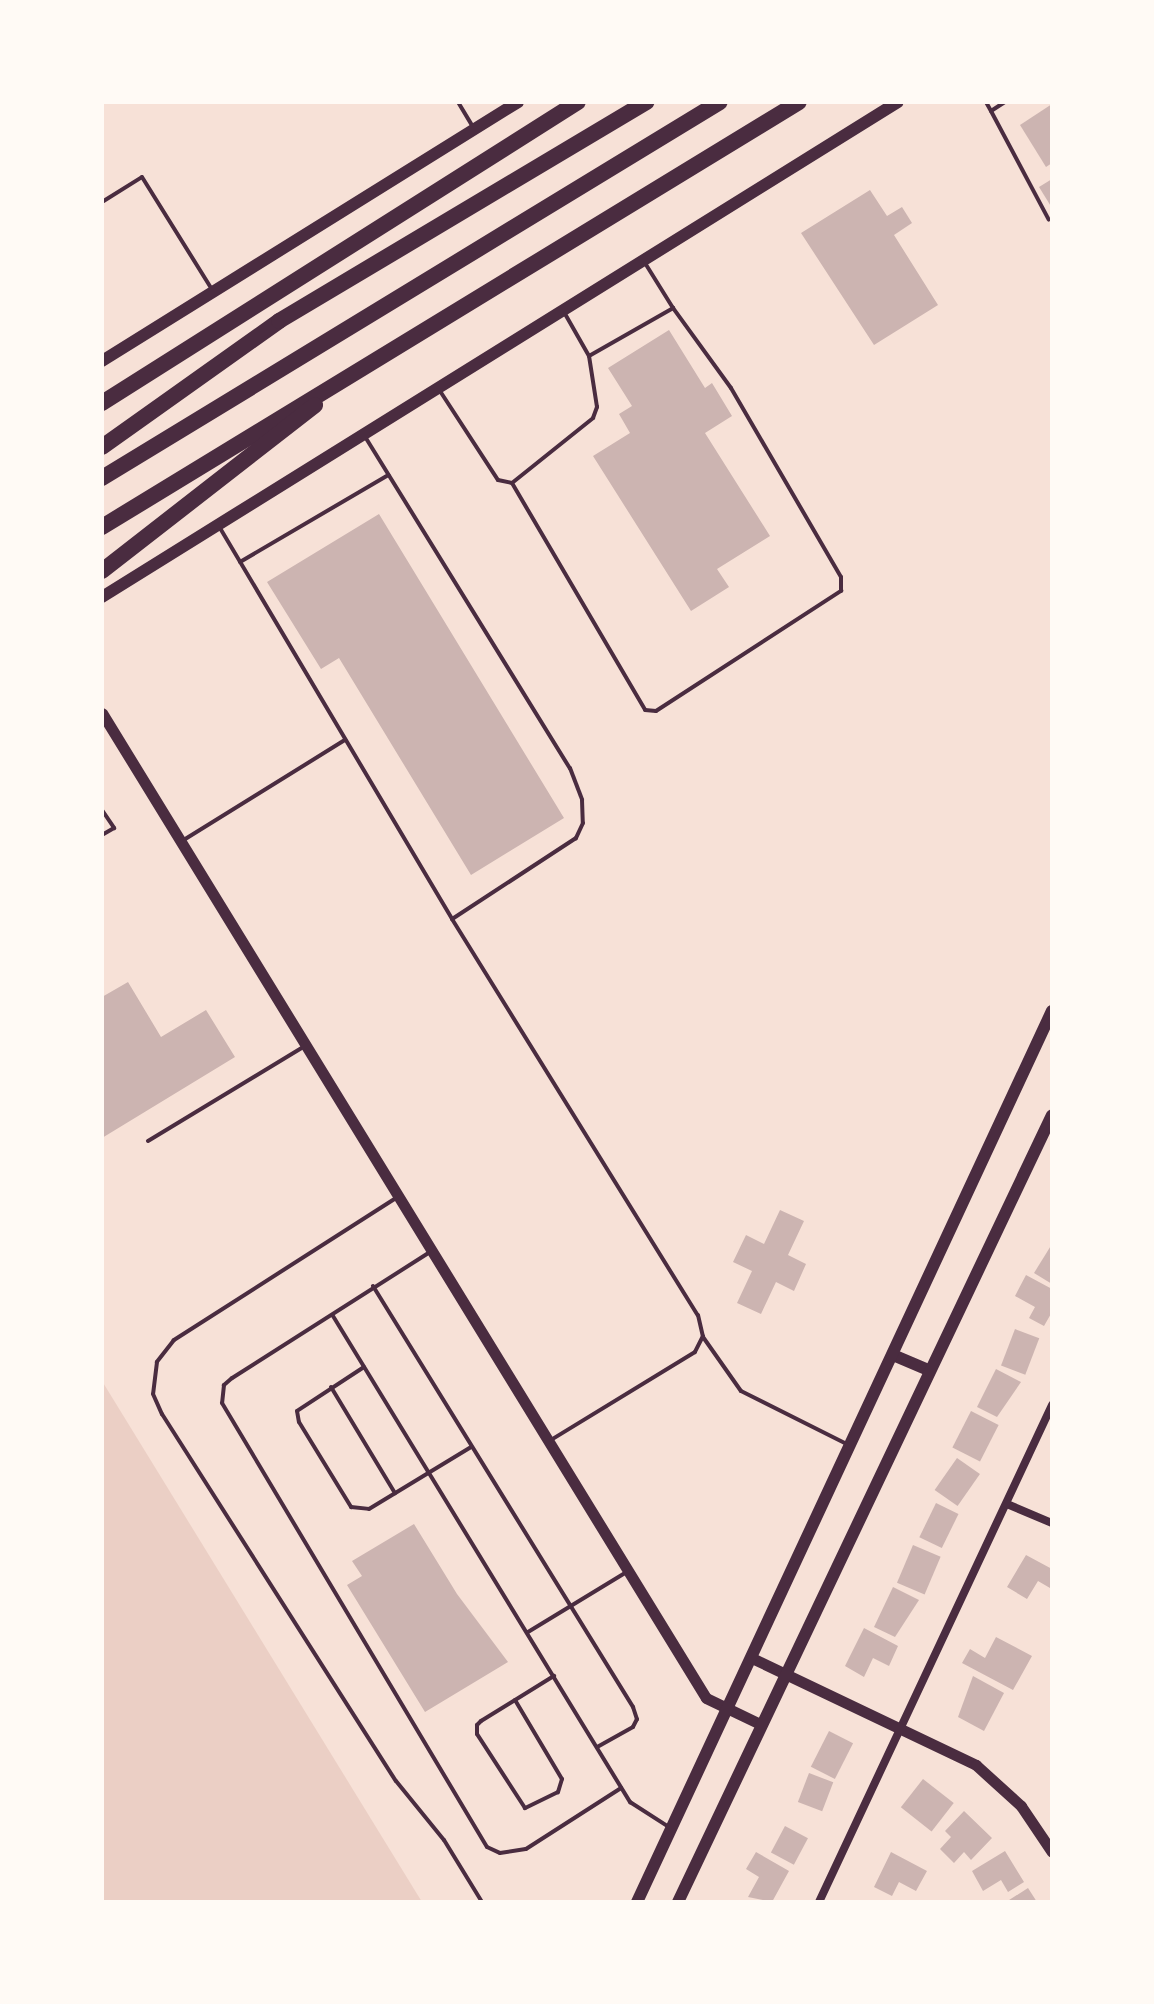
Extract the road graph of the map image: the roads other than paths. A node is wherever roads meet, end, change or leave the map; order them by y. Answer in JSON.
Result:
{"nodes":[{"id":1,"x":458,"y":102,"type":"edge"},
{"id":2,"x":518,"y":102,"type":"edge"},
{"id":3,"x":578,"y":102,"type":"edge"},
{"id":4,"x":647,"y":102,"type":"edge"},
{"id":5,"x":720,"y":102,"type":"edge"},
{"id":6,"x":799,"y":102,"type":"edge"},
{"id":7,"x":898,"y":102,"type":"edge"},
{"id":8,"x":986,"y":102,"type":"edge"},
{"id":9,"x":1005,"y":102,"type":"edge"},
{"id":10,"x":991,"y":111,"type":"junction"},
{"id":11,"x":475,"y":129,"type":"junction"},
{"id":12,"x":102,"y":202,"type":"edge"},
{"id":13,"x":1049,"y":220,"type":"dead end"},
{"id":14,"x":644,"y":261,"type":"junction"},
{"id":15,"x":213,"y":292,"type":"junction"},
{"id":16,"x":673,"y":308,"type":"junction"},
{"id":17,"x":564,"y":311,"type":"junction"},
{"id":18,"x":381,"y":354,"type":"junction"},
{"id":19,"x":589,"y":356,"type":"junction"},
{"id":20,"x":103,"y":358,"type":"edge"},
{"id":21,"x":439,"y":389,"type":"junction"},
{"id":22,"x":102,"y":403,"type":"edge"},
{"id":23,"x":364,"y":435,"type":"junction"},
{"id":24,"x":102,"y":447,"type":"edge"},
{"id":25,"x":388,"y":475,"type":"junction"},
{"id":26,"x":102,"y":478,"type":"edge"},
{"id":27,"x":512,"y":483,"type":"junction"},
{"id":28,"x":219,"y":526,"type":"junction"},
{"id":29,"x":102,"y":527,"type":"edge"},
{"id":30,"x":240,"y":562,"type":"junction"},
{"id":31,"x":102,"y":571,"type":"edge"},
{"id":32,"x":102,"y":597,"type":"edge"},
{"id":33,"x":102,"y":713,"type":"edge"},
{"id":34,"x":345,"y":740,"type":"junction"},
{"id":35,"x":102,"y":810,"type":"edge"},
{"id":36,"x":102,"y":835,"type":"edge"},
{"id":37,"x":180,"y":842,"type":"junction"},
{"id":38,"x":452,"y":919,"type":"junction"},
{"id":39,"x":1052,"y":1011,"type":"edge"},
{"id":40,"x":305,"y":1046,"type":"junction"},
{"id":41,"x":1052,"y":1115,"type":"edge"},
{"id":42,"x":148,"y":1141,"type":"dead end"},
{"id":43,"x":399,"y":1197,"type":"junction"},
{"id":44,"x":432,"y":1250,"type":"junction"},
{"id":45,"x":373,"y":1285,"type":"junction"},
{"id":46,"x":333,"y":1316,"type":"junction"},
{"id":47,"x":703,"y":1336,"type":"junction"},
{"id":48,"x":893,"y":1355,"type":"junction"},
{"id":49,"x":364,"y":1367,"type":"junction"},
{"id":50,"x":929,"y":1370,"type":"junction"},
{"id":51,"x":331,"y":1387,"type":"junction"},
{"id":52,"x":1052,"y":1405,"type":"edge"},
{"id":53,"x":547,"y":1443,"type":"junction"},
{"id":54,"x":852,"y":1446,"type":"junction"},
{"id":55,"x":471,"y":1447,"type":"junction"},
{"id":56,"x":430,"y":1472,"type":"junction"},
{"id":57,"x":395,"y":1493,"type":"junction"},
{"id":58,"x":1007,"y":1504,"type":"junction"},
{"id":59,"x":1052,"y":1523,"type":"edge"},
{"id":60,"x":629,"y":1571,"type":"junction"},
{"id":61,"x":569,"y":1607,"type":"junction"},
{"id":62,"x":528,"y":1632,"type":"junction"},
{"id":63,"x":754,"y":1659,"type":"junction"},
{"id":64,"x":783,"y":1674,"type":"junction"},
{"id":65,"x":554,"y":1676,"type":"junction"},
{"id":66,"x":515,"y":1700,"type":"junction"},
{"id":67,"x":726,"y":1709,"type":"junction"},
{"id":68,"x":758,"y":1723,"type":"junction"},
{"id":69,"x":900,"y":1726,"type":"junction"},
{"id":70,"x":597,"y":1747,"type":"junction"},
{"id":71,"x":621,"y":1788,"type":"junction"},
{"id":72,"x":671,"y":1828,"type":"junction"},
{"id":73,"x":1052,"y":1852,"type":"edge"},
{"id":74,"x":482,"y":1902,"type":"edge"},
{"id":75,"x":637,"y":1902,"type":"edge"},
{"id":76,"x":678,"y":1902,"type":"edge"},
{"id":77,"x":819,"y":1902,"type":"edge"}],
"edges":[{"from":1,"to":11,"type":"lane"},
{"from":2,"to":11,"type":"main road"},
{"from":3,"to":22,"type":"highway"},
{"from":4,"to":24,"type":"highway"},
{"from":5,"to":26,"type":"highway"},
{"from":6,"to":18,"type":"highway"},
{"from":7,"to":14,"type":"main road"},
{"from":8,"to":10,"type":"lane"},
{"from":9,"to":10,"type":"lane"},
{"from":10,"to":13,"type":"lane"},
{"from":11,"to":15,"type":"main road"},
{"from":12,"to":15,"type":"lane"},
{"from":14,"to":16,"type":"lane"},
{"from":14,"to":17,"type":"main road"},
{"from":15,"to":20,"type":"main road"},
{"from":16,"to":19,"type":"lane"},
{"from":16,"to":27,"type":"lane"},
{"from":17,"to":19,"type":"lane"},
{"from":17,"to":21,"type":"main road"},
{"from":18,"to":29,"type":"highway"},
{"from":18,"to":31,"type":"highway"},
{"from":19,"to":27,"type":"lane"},
{"from":21,"to":23,"type":"main road"},
{"from":21,"to":27,"type":"lane"},
{"from":23,"to":25,"type":"lane"},
{"from":23,"to":28,"type":"main road"},
{"from":25,"to":30,"type":"lane"},
{"from":25,"to":38,"type":"lane"},
{"from":28,"to":30,"type":"lane"},
{"from":28,"to":32,"type":"main road"},
{"from":30,"to":34,"type":"lane"},
{"from":33,"to":37,"type":"street"},
{"from":34,"to":37,"type":"lane"},
{"from":34,"to":38,"type":"lane"},
{"from":35,"to":36,"type":"lane"},
{"from":37,"to":40,"type":"street"},
{"from":38,"to":47,"type":"lane"},
{"from":39,"to":48,"type":"main road"},
{"from":40,"to":42,"type":"lane"},
{"from":40,"to":43,"type":"street"},
{"from":41,"to":50,"type":"main road"},
{"from":43,"to":44,"type":"street"},
{"from":43,"to":74,"type":"lane"},
{"from":44,"to":45,"type":"lane"},
{"from":44,"to":53,"type":"street"},
{"from":45,"to":46,"type":"lane"},
{"from":45,"to":55,"type":"lane"},
{"from":46,"to":49,"type":"lane"},
{"from":46,"to":71,"type":"lane"},
{"from":47,"to":53,"type":"lane"},
{"from":47,"to":54,"type":"lane"},
{"from":48,"to":50,"type":"main road"},
{"from":48,"to":54,"type":"main road"},
{"from":49,"to":51,"type":"lane"},
{"from":49,"to":56,"type":"lane"},
{"from":50,"to":64,"type":"main road"},
{"from":51,"to":57,"type":"lane"},
{"from":51,"to":57,"type":"lane"},
{"from":52,"to":58,"type":"street"},
{"from":53,"to":60,"type":"street"},
{"from":54,"to":63,"type":"main road"},
{"from":55,"to":56,"type":"lane"},
{"from":55,"to":61,"type":"lane"},
{"from":56,"to":57,"type":"lane"},
{"from":56,"to":62,"type":"lane"},
{"from":58,"to":59,"type":"street"},
{"from":58,"to":69,"type":"street"},
{"from":60,"to":61,"type":"lane"},
{"from":60,"to":67,"type":"street"},
{"from":61,"to":62,"type":"lane"},
{"from":61,"to":70,"type":"lane"},
{"from":62,"to":65,"type":"lane"},
{"from":63,"to":64,"type":"street"},
{"from":63,"to":67,"type":"main road"},
{"from":64,"to":68,"type":"main road"},
{"from":64,"to":69,"type":"street"},
{"from":65,"to":66,"type":"lane"},
{"from":65,"to":70,"type":"lane"},
{"from":66,"to":66,"type":"lane"},
{"from":67,"to":68,"type":"street"},
{"from":67,"to":72,"type":"main road"},
{"from":68,"to":76,"type":"main road"},
{"from":69,"to":73,"type":"street"},
{"from":69,"to":77,"type":"street"},
{"from":70,"to":71,"type":"lane"},
{"from":71,"to":72,"type":"lane"},
{"from":72,"to":75,"type":"main road"}]}
